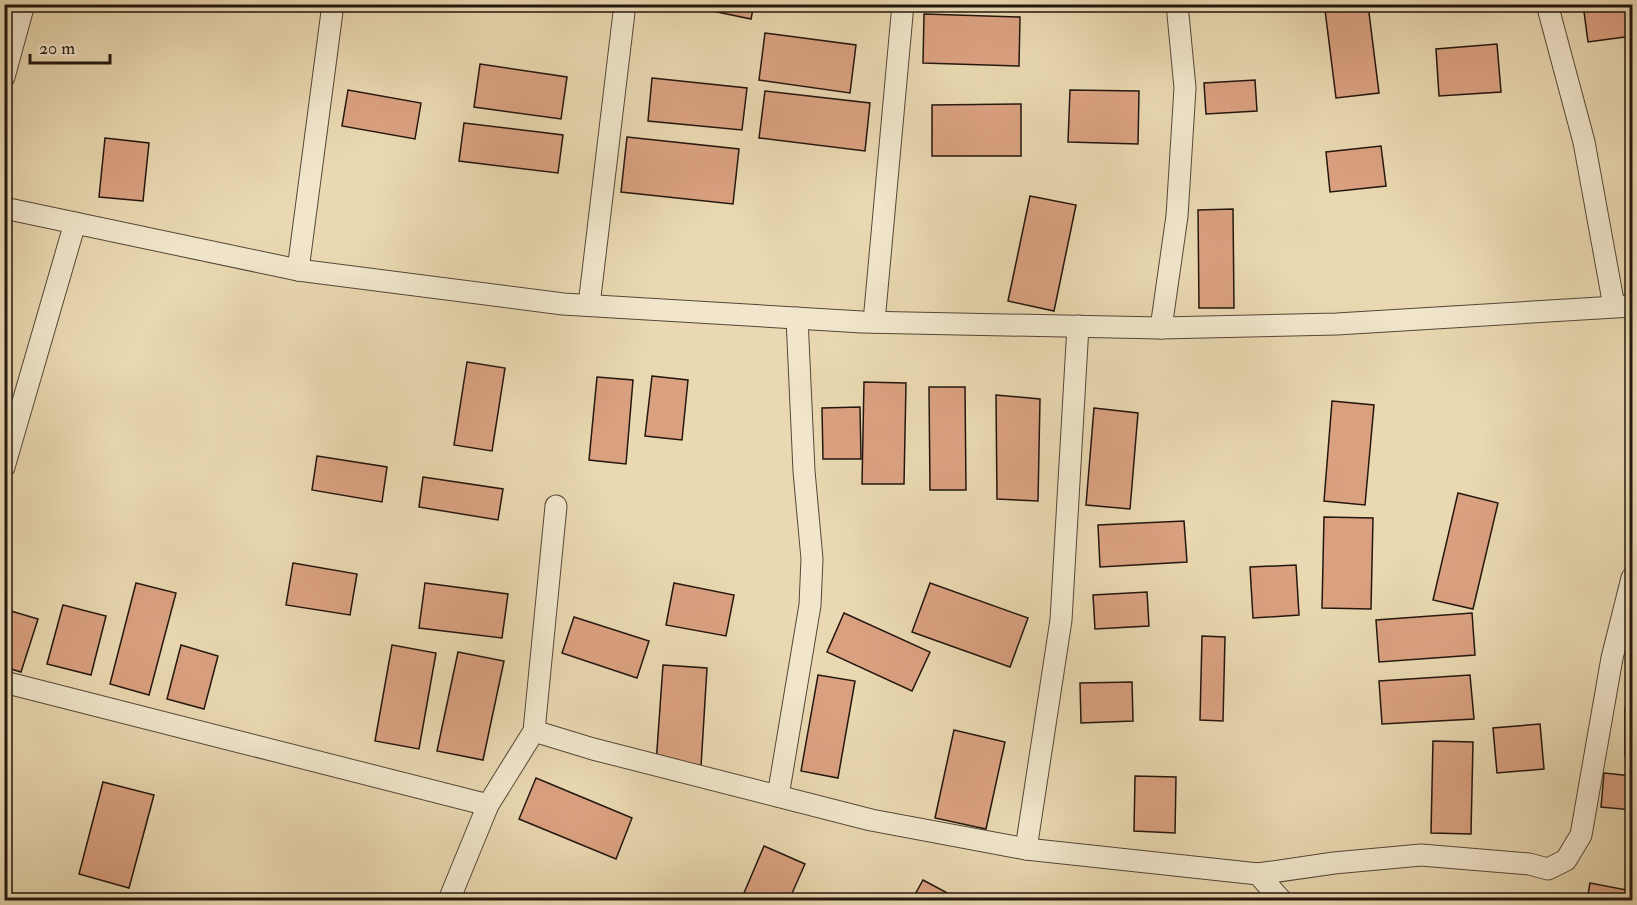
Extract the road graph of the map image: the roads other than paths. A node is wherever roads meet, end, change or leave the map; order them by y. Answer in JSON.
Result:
{"nodes":[{"id":1,"x":24,"y":4,"type":"edge"},
{"id":2,"x":333,"y":4,"type":"edge"},
{"id":3,"x":625,"y":4,"type":"edge"},
{"id":4,"x":903,"y":4,"type":"edge"},
{"id":5,"x":1177,"y":4,"type":"edge"},
{"id":6,"x":1547,"y":4,"type":"edge"},
{"id":7,"x":4,"y":77,"type":"edge"},
{"id":8,"x":4,"y":208,"type":"edge"},
{"id":9,"x":75,"y":223,"type":"junction"},
{"id":10,"x":298,"y":270,"type":"junction"},
{"id":11,"x":589,"y":305,"type":"junction"},
{"id":12,"x":1623,"y":306,"type":"edge"},
{"id":13,"x":797,"y":318,"type":"junction"},
{"id":14,"x":874,"y":322,"type":"junction"},
{"id":15,"x":1078,"y":326,"type":"junction"},
{"id":16,"x":1161,"y":328,"type":"junction"},
{"id":17,"x":4,"y":467,"type":"edge"},
{"id":18,"x":556,"y":506,"type":"dead end"},
{"id":19,"x":1632,"y":578,"type":"edge"},
{"id":20,"x":4,"y":682,"type":"edge"},
{"id":21,"x":534,"y":731,"type":"junction"},
{"id":22,"x":778,"y":796,"type":"junction"},
{"id":23,"x":488,"y":805,"type":"junction"},
{"id":24,"x":1026,"y":849,"type":"junction"},
{"id":25,"x":1258,"y":874,"type":"junction"},
{"id":26,"x":449,"y":900,"type":"edge"},
{"id":27,"x":1281,"y":900,"type":"edge"}],
"edges":[{"from":1,"to":7,"type":"street"},
{"from":2,"to":10,"type":"street"},
{"from":3,"to":11,"type":"street"},
{"from":4,"to":14,"type":"street"},
{"from":5,"to":16,"type":"street"},
{"from":6,"to":12,"type":"street"},
{"from":8,"to":9,"type":"street"},
{"from":9,"to":10,"type":"street"},
{"from":9,"to":17,"type":"street"},
{"from":10,"to":11,"type":"street"},
{"from":11,"to":13,"type":"street"},
{"from":12,"to":16,"type":"street"},
{"from":13,"to":14,"type":"street"},
{"from":13,"to":22,"type":"street"},
{"from":14,"to":15,"type":"street"},
{"from":15,"to":16,"type":"street"},
{"from":15,"to":24,"type":"street"},
{"from":18,"to":21,"type":"street"},
{"from":19,"to":25,"type":"street"},
{"from":20,"to":23,"type":"street"},
{"from":21,"to":22,"type":"street"},
{"from":21,"to":23,"type":"street"},
{"from":22,"to":24,"type":"street"},
{"from":23,"to":26,"type":"street"},
{"from":24,"to":25,"type":"street"},
{"from":25,"to":27,"type":"street"}]}
